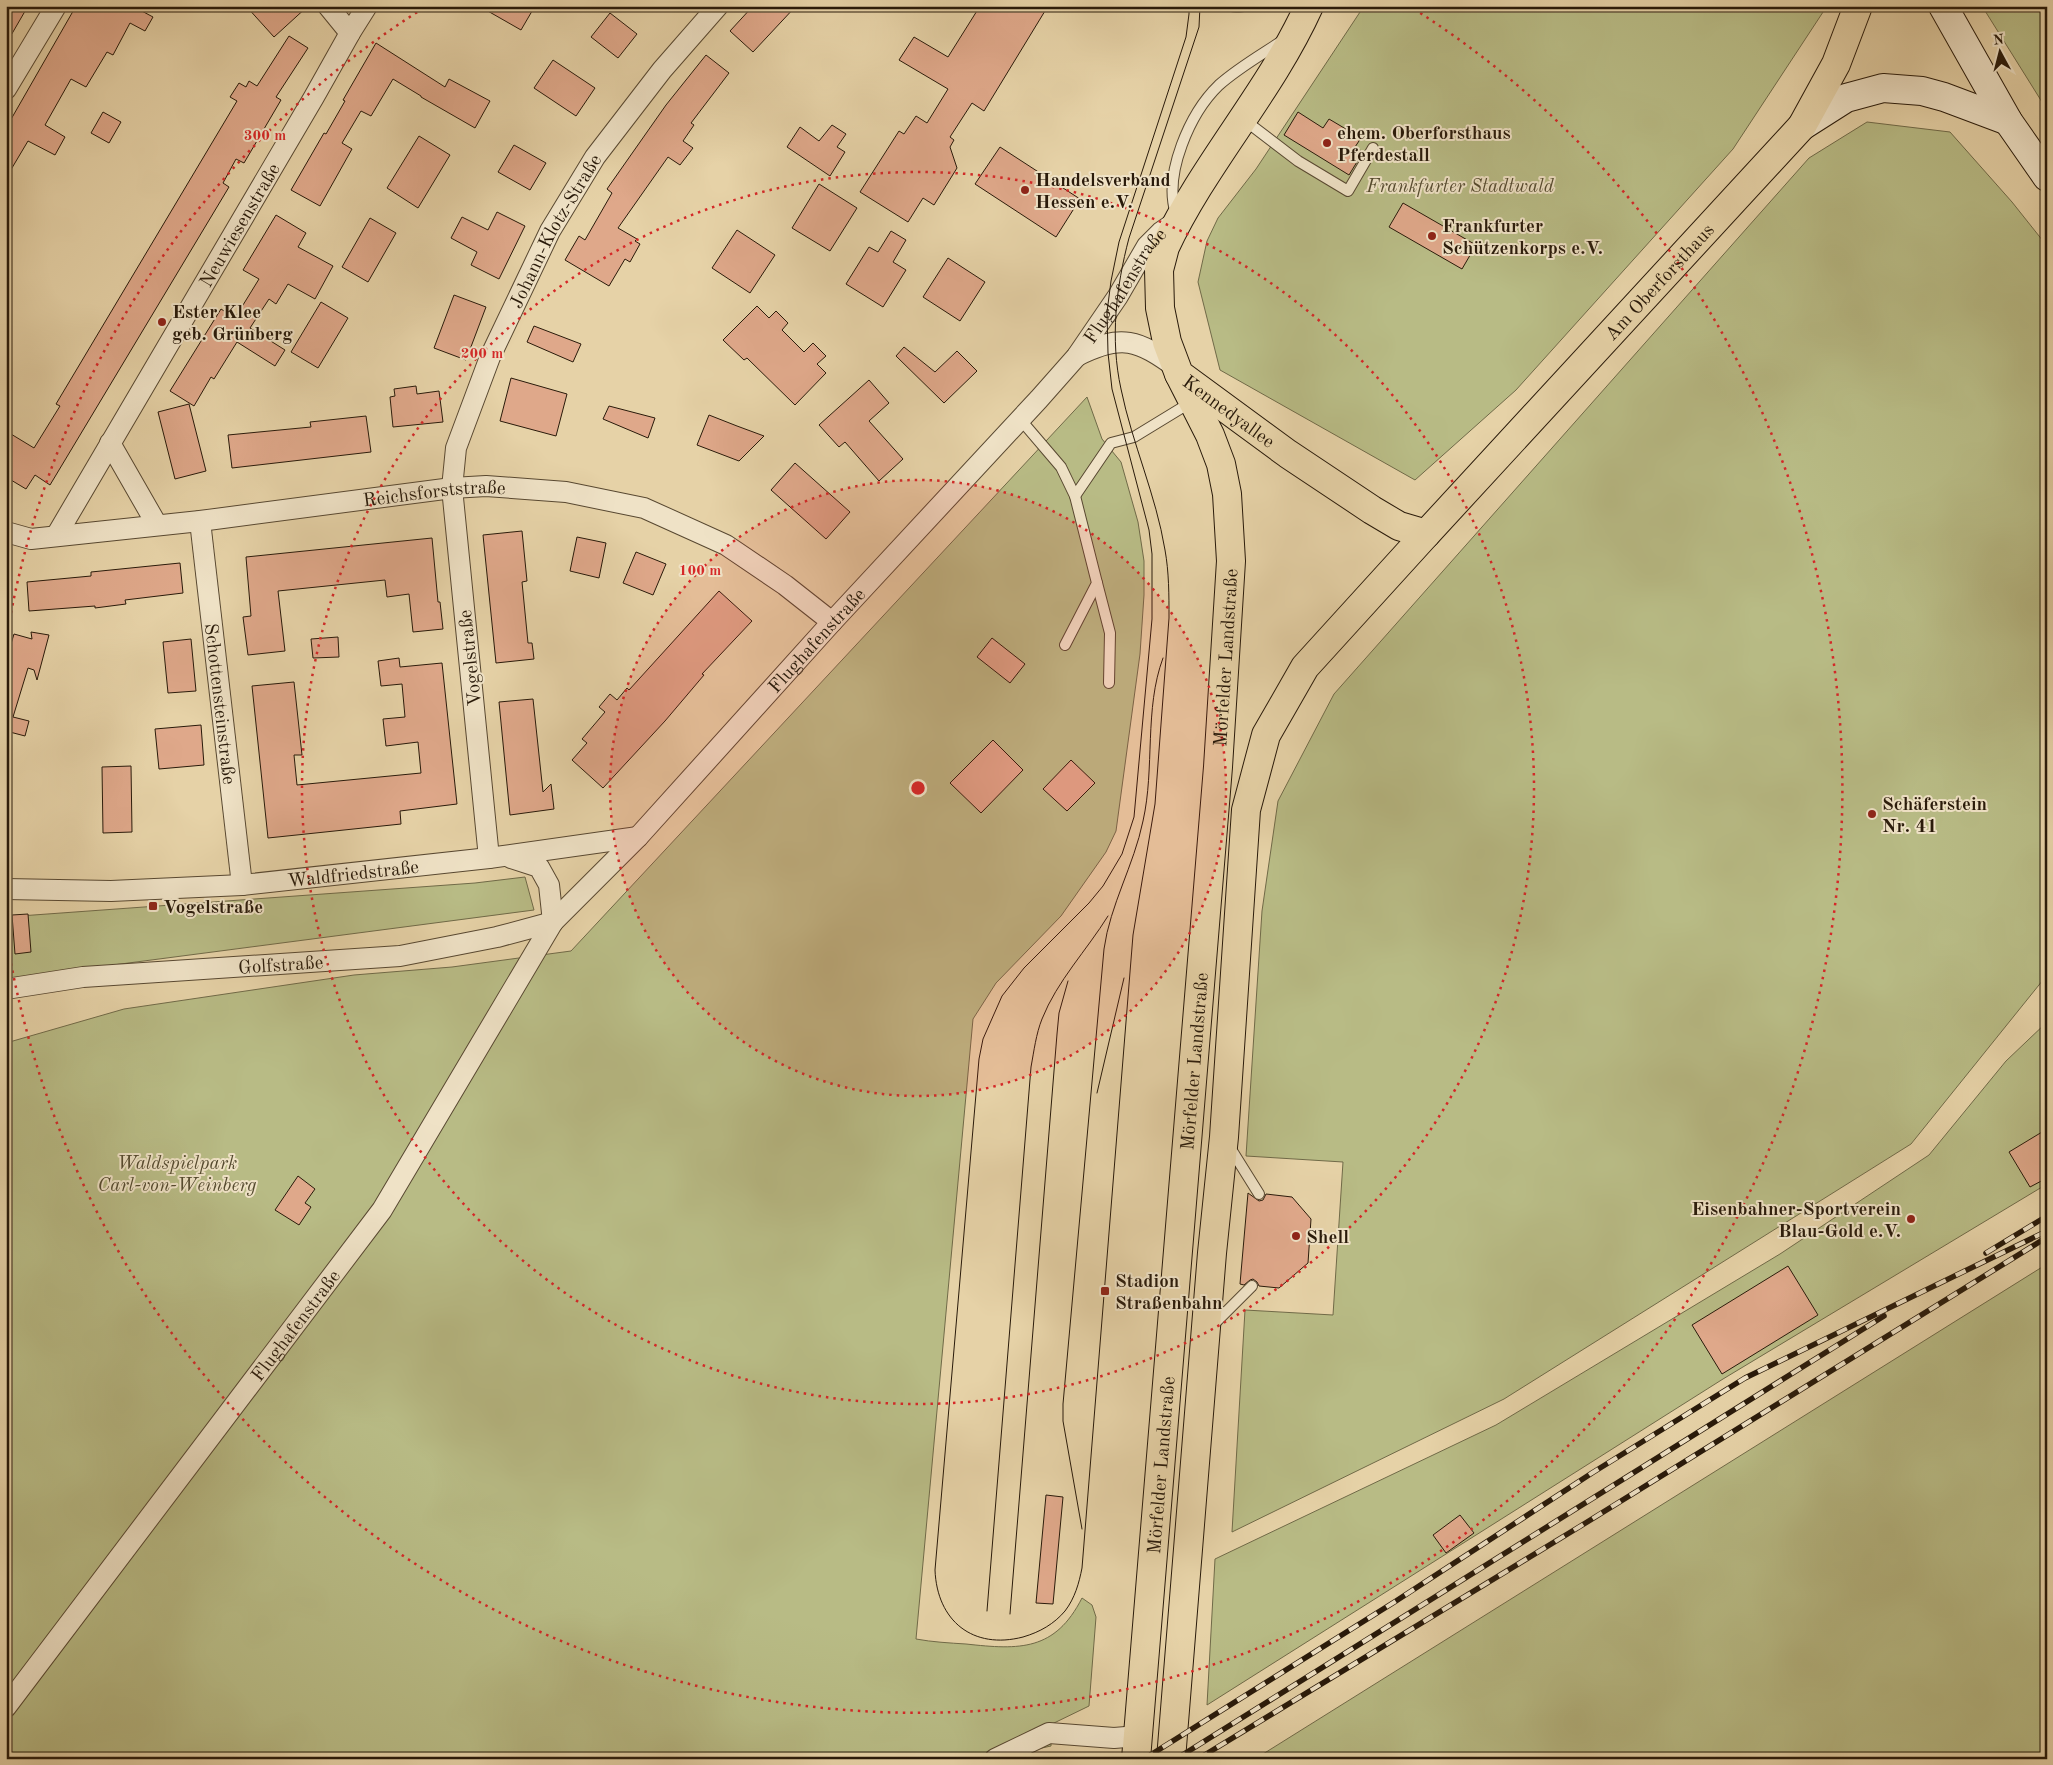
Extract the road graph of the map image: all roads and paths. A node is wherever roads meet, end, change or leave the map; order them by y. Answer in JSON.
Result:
{"nodes":[{"id":1,"x":56,"y":6,"type":"edge"},
{"id":2,"x":328,"y":6,"type":"edge"},
{"id":3,"x":368,"y":6,"type":"edge"},
{"id":4,"x":718,"y":6,"type":"edge"},
{"id":5,"x":1858,"y":6,"type":"edge"},
{"id":6,"x":1943,"y":6,"type":"edge"},
{"id":7,"x":1303,"y":15,"type":"edge"},
{"id":8,"x":350,"y":33,"type":"junction"},
{"id":9,"x":6,"y":89,"type":"edge"},
{"id":10,"x":1242,"y":118,"type":"junction"},
{"id":11,"x":2008,"y":121,"type":"junction"},
{"id":12,"x":1802,"y":126,"type":"junction"},
{"id":13,"x":1373,"y":148,"type":"dead end"},
{"id":14,"x":2047,"y":177,"type":"edge"},
{"id":15,"x":1178,"y":220,"type":"junction"},
{"id":16,"x":1077,"y":356,"type":"junction"},
{"id":17,"x":1178,"y":371,"type":"junction"},
{"id":18,"x":1193,"y":401,"type":"junction"},
{"id":19,"x":1020,"y":419,"type":"junction"},
{"id":20,"x":110,"y":443,"type":"junction"},
{"id":21,"x":452,"y":488,"type":"junction"},
{"id":22,"x":1075,"y":496,"type":"junction"},
{"id":23,"x":200,"y":521,"type":"junction"},
{"id":24,"x":157,"y":526,"type":"junction"},
{"id":25,"x":1426,"y":534,"type":"junction"},
{"id":26,"x":56,"y":536,"type":"junction"},
{"id":27,"x":7,"y":537,"type":"edge"},
{"id":28,"x":1098,"y":583,"type":"junction"},
{"id":29,"x":832,"y":622,"type":"junction"},
{"id":30,"x":1065,"y":645,"type":"dead end"},
{"id":31,"x":1109,"y":683,"type":"dead end"},
{"id":32,"x":638,"y":837,"type":"junction"},
{"id":33,"x":497,"y":857,"type":"junction"},
{"id":34,"x":242,"y":885,"type":"junction"},
{"id":35,"x":6,"y":889,"type":"edge"},
{"id":36,"x":553,"y":922,"type":"junction"},
{"id":37,"x":6,"y":989,"type":"edge"},
{"id":38,"x":1224,"y":1137,"type":"junction"},
{"id":39,"x":1259,"y":1194,"type":"dead end"},
{"id":40,"x":1252,"y":1286,"type":"dead end"},
{"id":41,"x":1205,"y":1333,"type":"junction"},
{"id":42,"x":6,"y":1707,"type":"edge"},
{"id":43,"x":1137,"y":1747,"type":"edge"},
{"id":44,"x":995,"y":1759,"type":"edge"},
{"id":45,"x":1172,"y":1759,"type":"edge"}],
"edges":[{"from":1,"to":9,"type":"street"},
{"from":2,"to":8,"type":"street"},
{"from":3,"to":8,"type":"street","name":"Neuwiesenstraße"},
{"from":4,"to":21,"type":"street","name":"Johann-Klotz-Straße"},
{"from":5,"to":12,"type":"main road","name":"Am Oberforsthaus"},
{"from":6,"to":11,"type":"main road"},
{"from":7,"to":10,"type":"main road","name":"Kennedyallee"},
{"from":7,"to":15,"type":"lane"},
{"from":8,"to":20,"type":"street","name":"Neuwiesenstraße"},
{"from":10,"to":13,"type":"lane"},
{"from":10,"to":15,"type":"main road","name":"Kennedyallee"},
{"from":11,"to":12,"type":"main road"},
{"from":11,"to":14,"type":"main road"},
{"from":12,"to":25,"type":"main road","name":"Am Oberforsthaus"},
{"from":15,"to":16,"type":"street","name":"Flughafenstraße"},
{"from":15,"to":17,"type":"main road","name":"Kennedyallee"},
{"from":16,"to":17,"type":"street","name":"Flughafenstraße"},
{"from":16,"to":19,"type":"street","name":"Flughafenstraße"},
{"from":17,"to":18,"type":"main road","name":"Mörfelder Landstraße"},
{"from":17,"to":25,"type":"main road","name":"Kennedyallee"},
{"from":18,"to":22,"type":"lane"},
{"from":18,"to":43,"type":"main road","name":"Mörfelder Landstraße"},
{"from":19,"to":22,"type":"lane"},
{"from":19,"to":29,"type":"street","name":"Flughafenstraße"},
{"from":20,"to":24,"type":"street"},
{"from":20,"to":26,"type":"street","name":"Neuwiesenstraße"},
{"from":21,"to":23,"type":"street","name":"Reichsforststraße"},
{"from":21,"to":29,"type":"street","name":"Reichsforststraße"},
{"from":21,"to":33,"type":"street","name":"Vogelstraße"},
{"from":22,"to":28,"type":"lane"},
{"from":23,"to":24,"type":"street","name":"Reichsforststraße"},
{"from":23,"to":34,"type":"street","name":"Schottensteinstraße"},
{"from":24,"to":26,"type":"street","name":"Reichsforststraße"},
{"from":25,"to":38,"type":"main road","name":"Mörfelder Landstraße"},
{"from":26,"to":27,"type":"street","name":"Reichsforststraße"},
{"from":28,"to":30,"type":"lane"},
{"from":28,"to":31,"type":"lane"},
{"from":29,"to":32,"type":"street","name":"Flughafenstraße"},
{"from":32,"to":33,"type":"street","name":"Waldfriedstraße"},
{"from":32,"to":36,"type":"street","name":"Flughafenstraße"},
{"from":33,"to":34,"type":"street","name":"Waldfriedstraße"},
{"from":33,"to":36,"type":"street"},
{"from":34,"to":35,"type":"street","name":"Waldfriedstraße"},
{"from":36,"to":37,"type":"street","name":"Golfstraße"},
{"from":36,"to":42,"type":"street","name":"Flughafenstraße"},
{"from":38,"to":39,"type":"lane"},
{"from":38,"to":41,"type":"main road","name":"Mörfelder Landstraße"},
{"from":40,"to":41,"type":"lane"},
{"from":41,"to":45,"type":"main road","name":"Mörfelder Landstraße"},
{"from":43,"to":44,"type":"street"}]}
